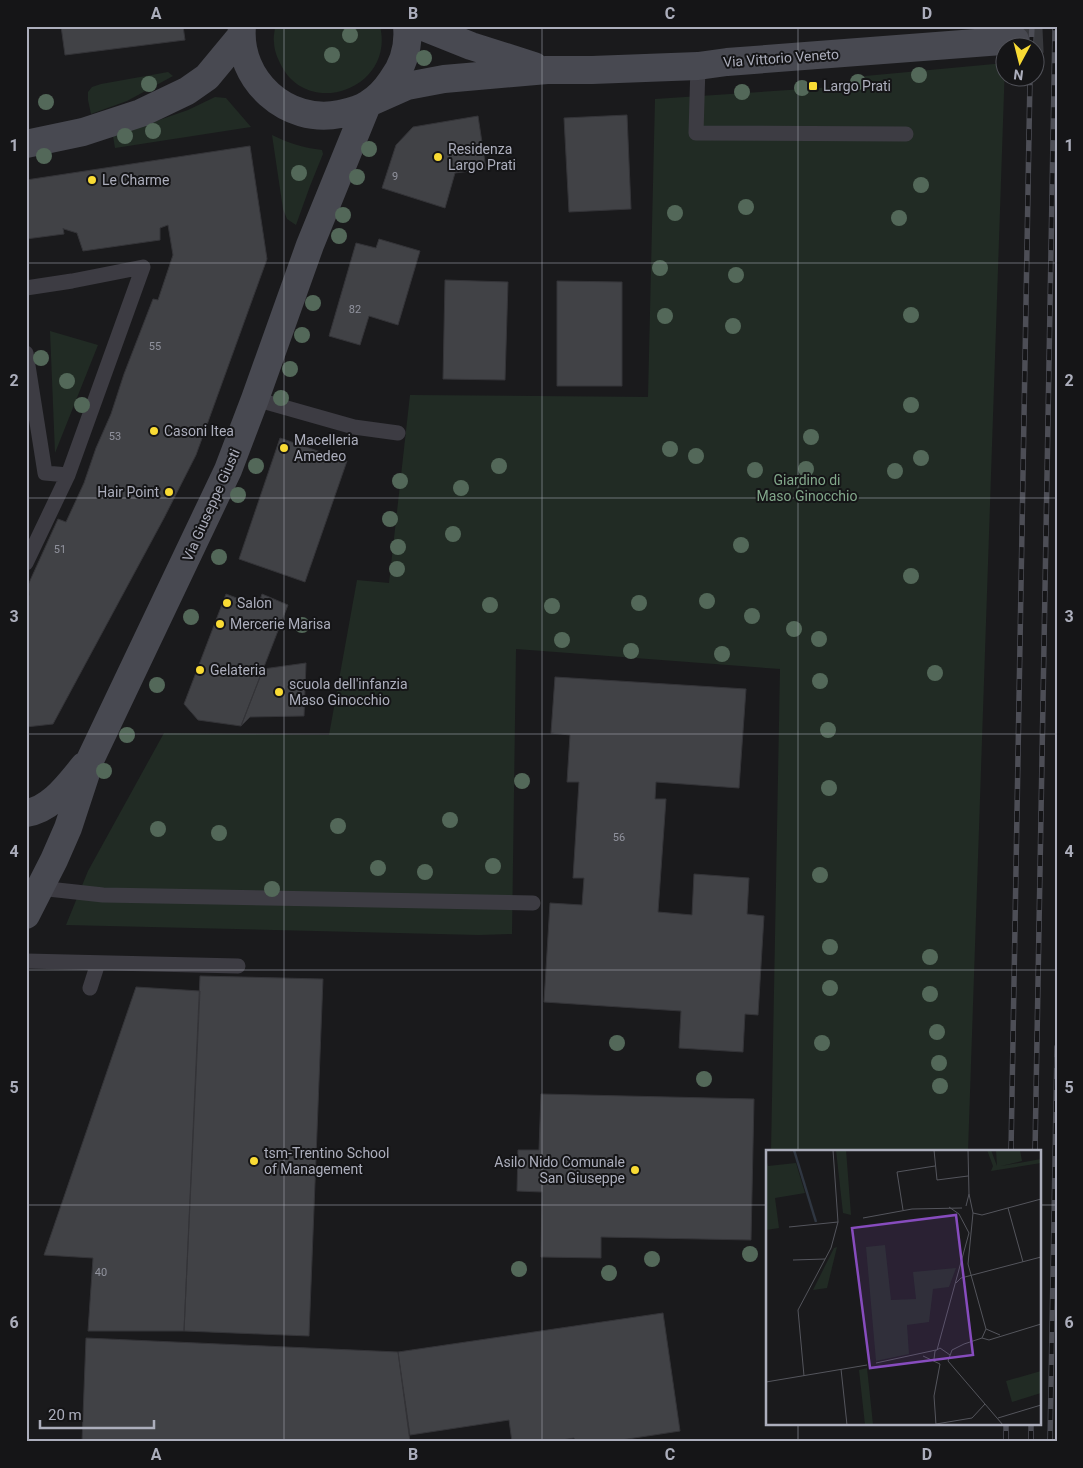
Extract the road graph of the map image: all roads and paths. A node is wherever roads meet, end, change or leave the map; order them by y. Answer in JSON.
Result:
{"nodes":[{"id":1,"x":407,"y":26,"type":"edge"},
{"id":2,"x":421,"y":26,"type":"edge"},
{"id":3,"x":242,"y":31,"type":"edge"},
{"id":4,"x":996,"y":41,"type":"tunnel mouth"},
{"id":5,"x":698,"y":66,"type":"junction"},
{"id":6,"x":547,"y":70,"type":"junction"},
{"id":7,"x":369,"y":104,"type":"junction"},
{"id":8,"x":906,"y":134,"type":"dead end"},
{"id":9,"x":30,"y":139,"type":"edge"},
{"id":10,"x":26,"y":288,"type":"edge"},
{"id":11,"x":26,"y":353,"type":"edge"},
{"id":12,"x":256,"y":398,"type":"junction"},
{"id":13,"x":398,"y":433,"type":"dead end"},
{"id":14,"x":68,"y":475,"type":"junction"},
{"id":15,"x":26,"y":563,"type":"edge"},
{"id":16,"x":91,"y":758,"type":"junction"},
{"id":17,"x":26,"y":813,"type":"edge"},
{"id":18,"x":40,"y":888,"type":"junction"},
{"id":19,"x":533,"y":903,"type":"dead end"},
{"id":20,"x":26,"y":915,"type":"edge"},
{"id":21,"x":26,"y":961,"type":"edge"},
{"id":22,"x":98,"y":962,"type":"junction"},
{"id":23,"x":238,"y":966,"type":"dead end"},
{"id":24,"x":90,"y":988,"type":"dead end"}],
"edges":[{"from":1,"to":7,"type":"street"},
{"from":2,"to":6,"type":"street","name":"Via Vittorio Veneto"},
{"from":3,"to":7,"type":"street","name":"Via Vittorio Veneto"},
{"from":3,"to":9,"type":"street"},
{"from":4,"to":5,"type":"street","name":"Via Vittorio Veneto"},
{"from":5,"to":6,"type":"street","name":"Via Vittorio Veneto"},
{"from":5,"to":8,"type":"lane"},
{"from":6,"to":7,"type":"street","name":"Via Vittorio Veneto"},
{"from":7,"to":12,"type":"street","name":"Via Giuseppe Giusti"},
{"from":10,"to":14,"type":"lane"},
{"from":11,"to":14,"type":"lane"},
{"from":12,"to":13,"type":"lane"},
{"from":12,"to":16,"type":"street","name":"Via Giuseppe Giusti"},
{"from":14,"to":15,"type":"lane"},
{"from":16,"to":17,"type":"street","name":"Via Giuseppe Giusti"},
{"from":16,"to":18,"type":"street","name":"Via Giuseppe Giusti"},
{"from":18,"to":19,"type":"lane"},
{"from":18,"to":20,"type":"street","name":"Via Giuseppe Giusti"},
{"from":21,"to":22,"type":"lane"},
{"from":22,"to":23,"type":"lane"},
{"from":22,"to":24,"type":"lane"}]}
